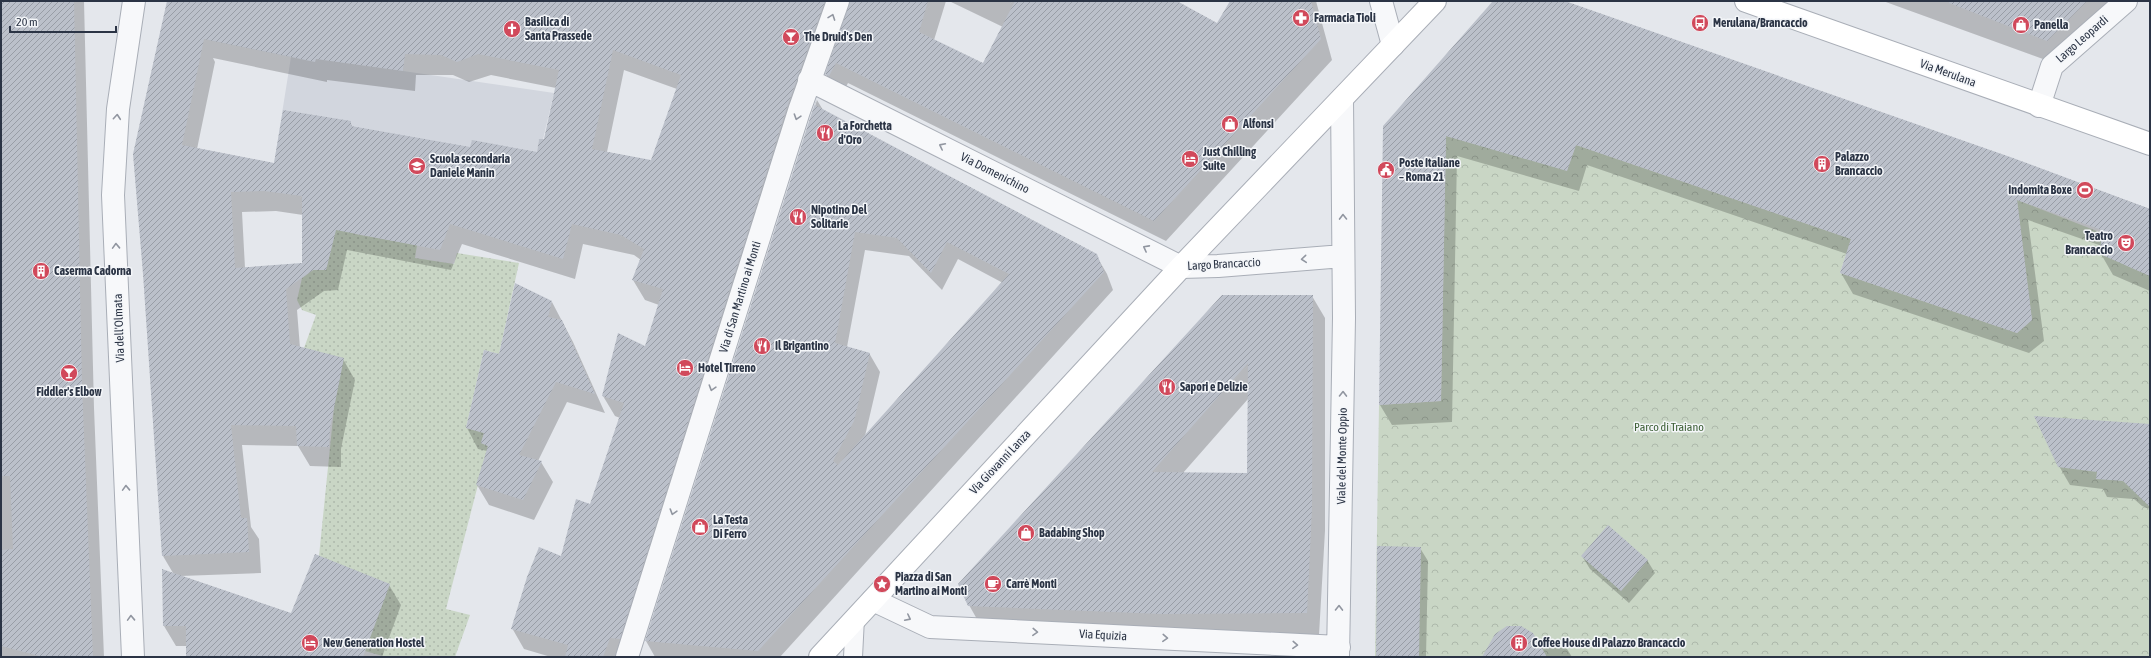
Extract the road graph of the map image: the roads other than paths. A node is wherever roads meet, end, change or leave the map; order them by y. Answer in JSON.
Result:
{"nodes":[{"id":1,"x":134,"y":1,"type":"edge"},
{"id":2,"x":838,"y":1,"type":"edge"},
{"id":3,"x":1381,"y":1,"type":"edge"},
{"id":4,"x":1435,"y":1,"type":"edge"},
{"id":5,"x":1746,"y":1,"type":"edge"},
{"id":6,"x":2126,"y":1,"type":"edge"},
{"id":7,"x":1393,"y":45,"type":"junction"},
{"id":8,"x":809,"y":80,"type":"junction"},
{"id":9,"x":1342,"y":99,"type":"junction"},
{"id":10,"x":2039,"y":106,"type":"junction"},
{"id":11,"x":2150,"y":144,"type":"edge"},
{"id":12,"x":1343,"y":256,"type":"junction"},
{"id":13,"x":1181,"y":267,"type":"junction"},
{"id":14,"x":873,"y":600,"type":"junction"},
{"id":15,"x":855,"y":618,"type":"junction"},
{"id":16,"x":1338,"y":652,"type":"edge"},
{"id":17,"x":630,"y":653,"type":"edge"},
{"id":18,"x":133,"y":657,"type":"edge"},
{"id":19,"x":820,"y":657,"type":"edge"},
{"id":20,"x":853,"y":657,"type":"edge"}],
"edges":[{"from":18,"to":1,"type":"street","name":"Via dell'Olmata","one_way":true},
{"from":8,"to":2,"type":"street","name":"Via di San Martino ai Monti","one_way":true},
{"from":3,"to":7,"type":"street"},
{"from":4,"to":7,"type":"street","name":"Largo Brancaccio"},
{"from":5,"to":10,"type":"street","name":"Via Merulana"},
{"from":6,"to":10,"type":"street","name":"Largo Leopardi"},
{"from":7,"to":9,"type":"street","name":"Largo Brancaccio"},
{"from":13,"to":8,"type":"street","name":"Via Domenichino","one_way":true},
{"from":8,"to":17,"type":"street","name":"Via di San Martino ai Monti","one_way":true},
{"from":12,"to":9,"type":"street","one_way":true},
{"from":9,"to":13,"type":"street","name":"Largo Brancaccio"},
{"from":10,"to":11,"type":"street","name":"Via Merulana"},
{"from":12,"to":13,"type":"street","name":"Largo Brancaccio","one_way":true},
{"from":16,"to":12,"type":"street","name":"Viale del Monte Oppio","one_way":true},
{"from":13,"to":14,"type":"street","name":"Via Giovanni Lanza"},
{"from":14,"to":15,"type":"street","name":"Via Giovanni Lanza"},
{"from":14,"to":16,"type":"street","name":"Via Equizia","one_way":true},
{"from":15,"to":19,"type":"street","name":"Via Giovanni Lanza"},
{"from":15,"to":20,"type":"lane"}]}
